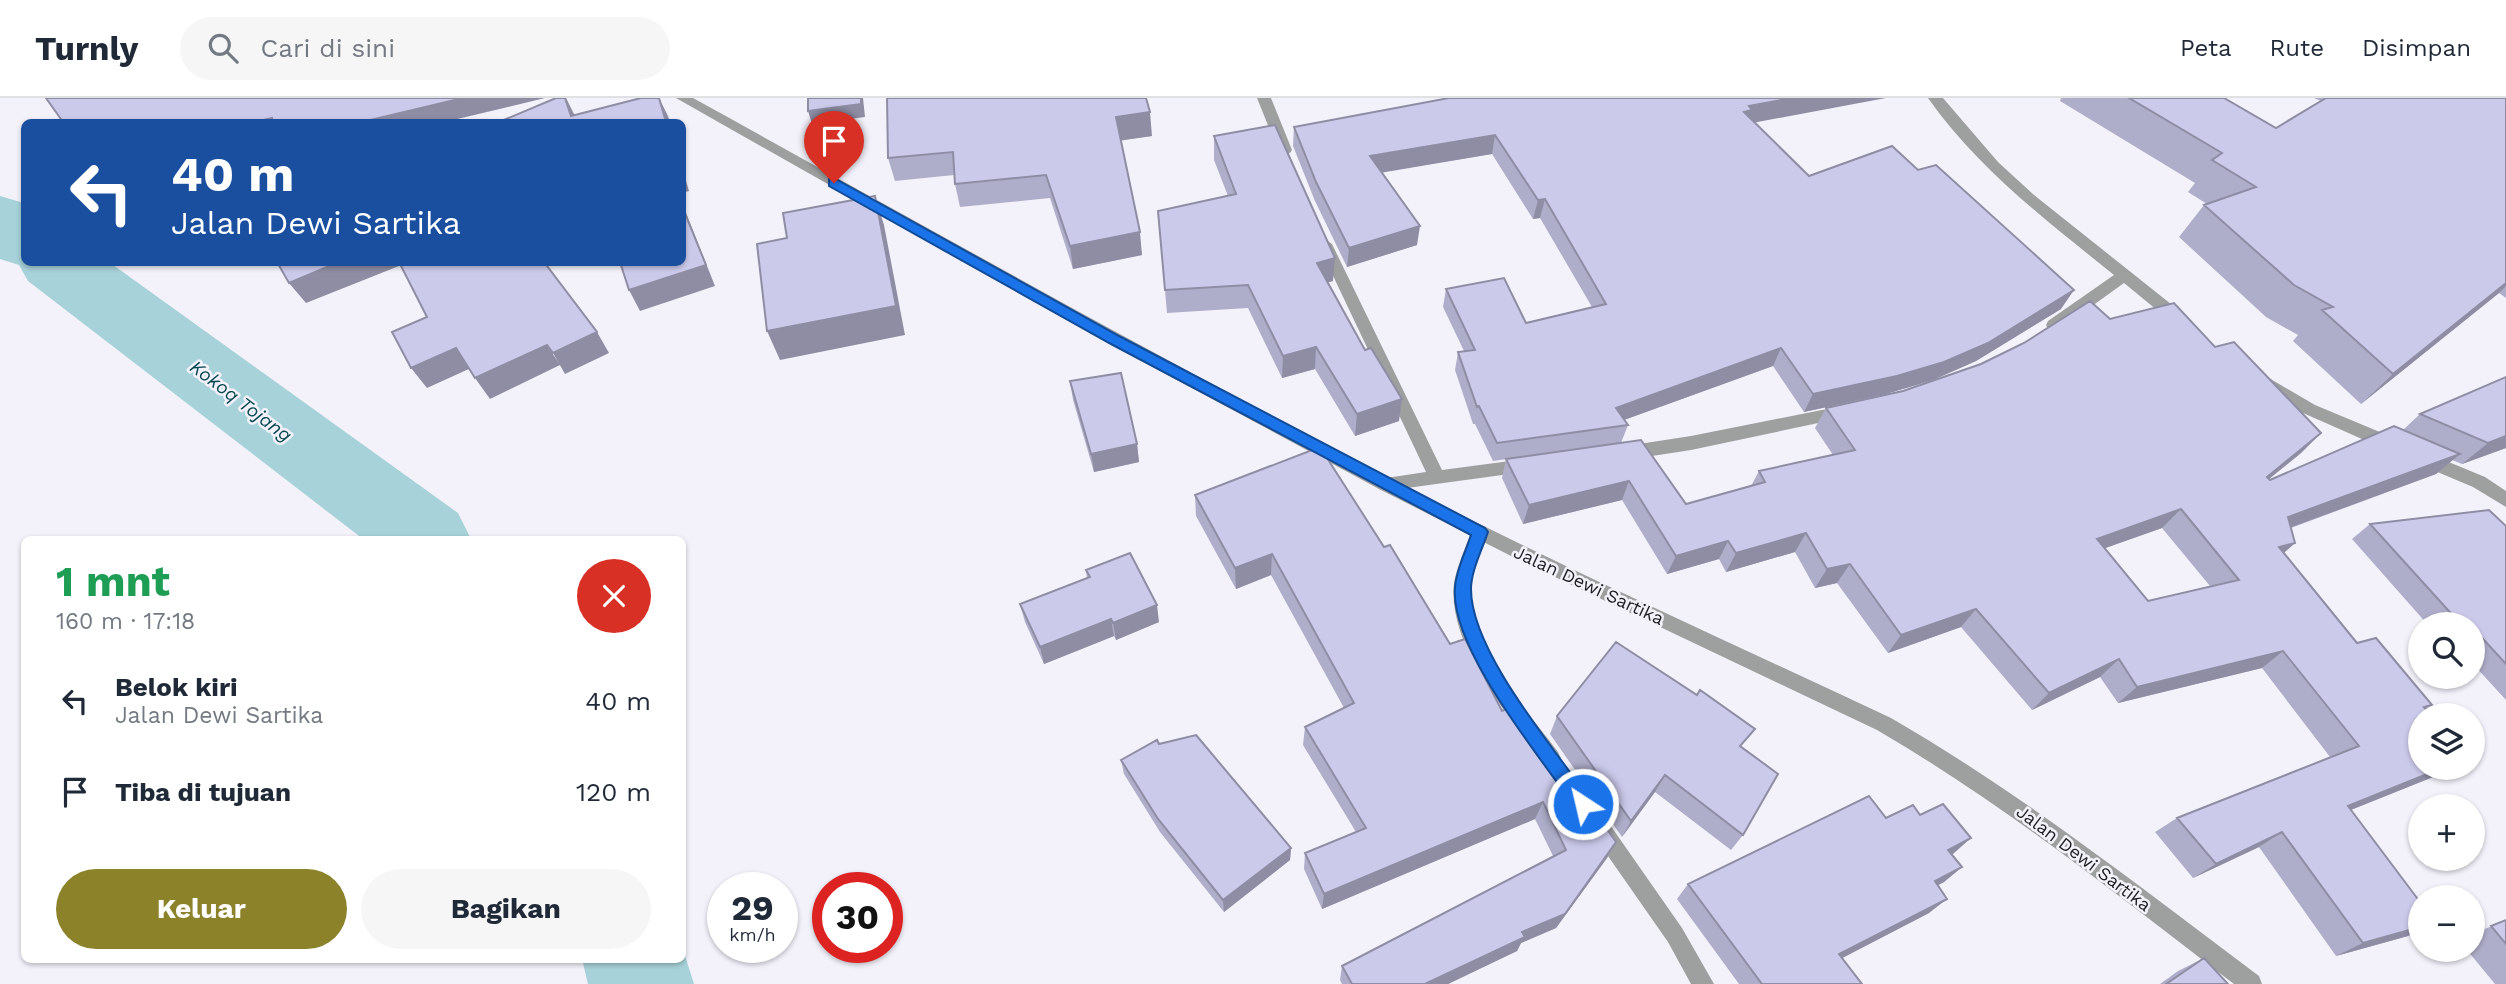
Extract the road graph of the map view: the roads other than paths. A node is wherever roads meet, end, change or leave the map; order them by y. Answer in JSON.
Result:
{"nodes":[{"id":1,"x":683,"y":98,"type":"edge"},
{"id":2,"x":1264,"y":98,"type":"edge"},
{"id":3,"x":1935,"y":98,"type":"edge"},
{"id":4,"x":1291,"y":164,"type":"edge"},
{"id":5,"x":1317,"y":226,"type":"edge"},
{"id":6,"x":2123,"y":276,"type":"junction"},
{"id":7,"x":2043,"y":332,"type":"edge"},
{"id":8,"x":2195,"y":334,"type":"edge"},
{"id":9,"x":2242,"y":368,"type":"edge"},
{"id":10,"x":1857,"y":409,"type":"edge"},
{"id":11,"x":1606,"y":456,"type":"edge"},
{"id":12,"x":1541,"y":464,"type":"edge"},
{"id":13,"x":1437,"y":477,"type":"junction"},
{"id":14,"x":1385,"y":484,"type":"junction"},
{"id":15,"x":2504,"y":496,"type":"edge"},
{"id":16,"x":1480,"y":532,"type":"junction"},
{"id":17,"x":1563,"y":775,"type":"edge"},
{"id":18,"x":1587,"y":810,"type":"edge"},
{"id":19,"x":1703,"y":984,"type":"edge"},
{"id":20,"x":2251,"y":984,"type":"edge"}],
"edges":[{"from":1,"to":14,"type":"street","name":"Jalan Dewi Sartika"},
{"from":2,"to":4,"type":"street"},
{"from":3,"to":6,"type":"street"},
{"from":5,"to":13,"type":"street"},
{"from":6,"to":7,"type":"street"},
{"from":6,"to":8,"type":"street"},
{"from":9,"to":15,"type":"street"},
{"from":10,"to":11,"type":"street"},
{"from":12,"to":13,"type":"street"},
{"from":13,"to":14,"type":"street"},
{"from":14,"to":16,"type":"street","name":"Jalan Dewi Sartika"},
{"from":16,"to":17,"type":"street"},
{"from":16,"to":20,"type":"street","name":"Jalan Dewi Sartika"},
{"from":18,"to":19,"type":"street"}]}
